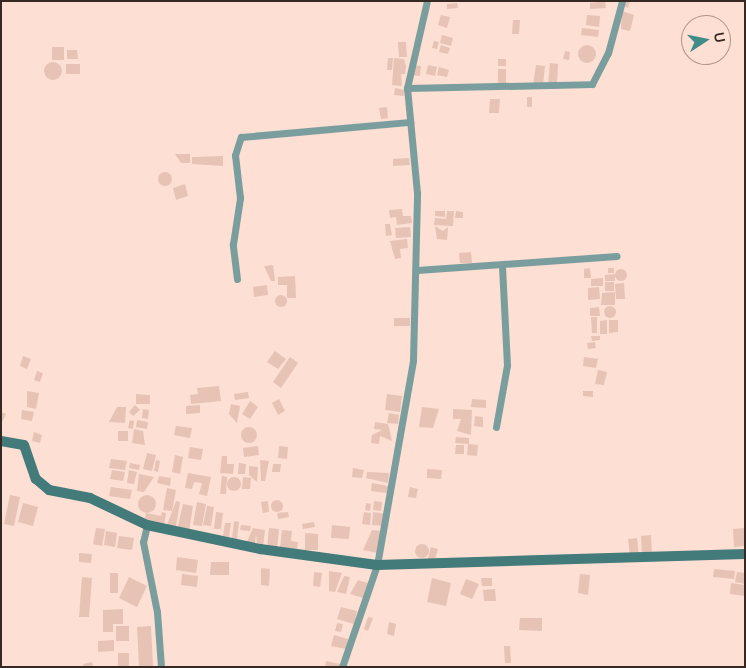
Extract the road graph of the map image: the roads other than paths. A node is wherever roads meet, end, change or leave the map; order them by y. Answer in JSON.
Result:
{"nodes":[{"id":1,"x":427,"y":1,"type":"edge"},
{"id":2,"x":622,"y":1,"type":"edge"},
{"id":3,"x":408,"y":88,"type":"junction"},
{"id":4,"x":410,"y":122,"type":"junction"},
{"id":5,"x":617,"y":256,"type":"dead end"},
{"id":6,"x":502,"y":265,"type":"junction"},
{"id":7,"x":417,"y":270,"type":"junction"},
{"id":8,"x":237,"y":279,"type":"dead end"},
{"id":9,"x":496,"y":427,"type":"dead end"},
{"id":10,"x":1,"y":441,"type":"edge"},
{"id":11,"x":147,"y":526,"type":"junction"},
{"id":12,"x":745,"y":554,"type":"edge"},
{"id":13,"x":376,"y":564,"type":"junction"},
{"id":14,"x":161,"y":667,"type":"edge"},
{"id":15,"x":342,"y":667,"type":"edge"}],
"edges":[{"from":1,"to":3,"type":"street"},
{"from":2,"to":3,"type":"street"},
{"from":3,"to":4,"type":"street"},
{"from":4,"to":7,"type":"street"},
{"from":4,"to":8,"type":"street"},
{"from":5,"to":6,"type":"street"},
{"from":6,"to":7,"type":"street"},
{"from":6,"to":9,"type":"street"},
{"from":7,"to":13,"type":"street"},
{"from":10,"to":11,"type":"main road"},
{"from":11,"to":13,"type":"main road"},
{"from":11,"to":14,"type":"street"},
{"from":12,"to":13,"type":"main road"},
{"from":13,"to":15,"type":"street"}]}
